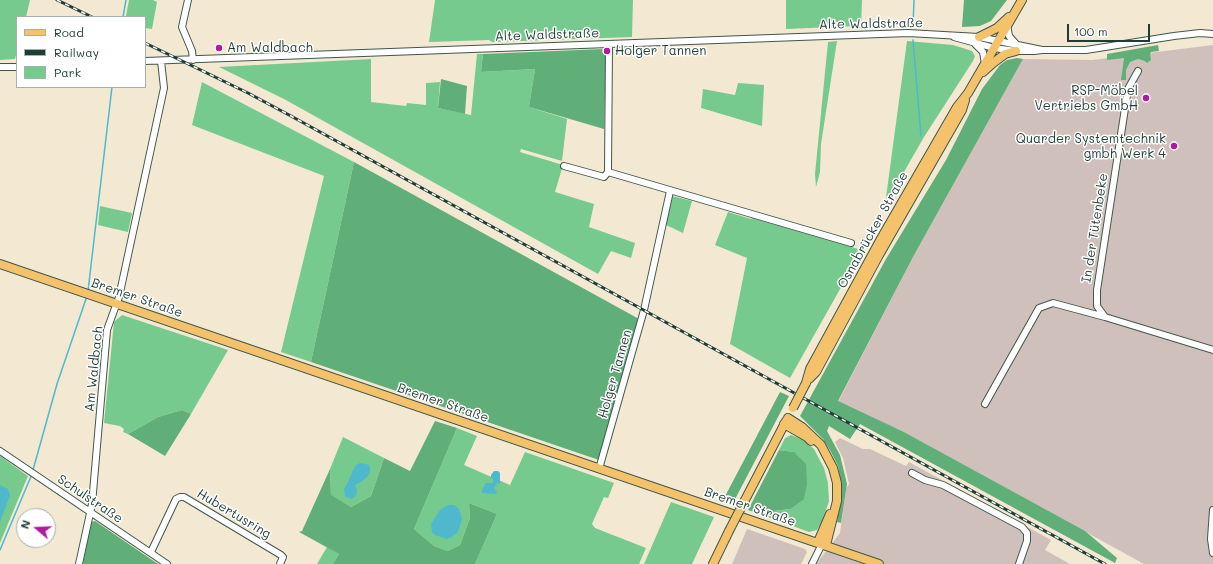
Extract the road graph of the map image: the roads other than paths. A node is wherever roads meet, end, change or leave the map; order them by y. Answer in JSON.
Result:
{"nodes":[{"id":1,"x":188,"y":0,"type":"edge"},
{"id":2,"x":1022,"y":0,"type":"edge"},
{"id":3,"x":1015,"y":11,"type":"junction"},
{"id":4,"x":1008,"y":24,"type":"junction"},
{"id":5,"x":1213,"y":34,"type":"edge"},
{"id":6,"x":977,"y":40,"type":"junction"},
{"id":7,"x":609,"y":44,"type":"junction"},
{"id":8,"x":996,"y":44,"type":"junction"},
{"id":9,"x":1016,"y":47,"type":"junction"},
{"id":10,"x":193,"y":60,"type":"junction"},
{"id":11,"x":146,"y":61,"type":"edge"},
{"id":12,"x":161,"y":61,"type":"junction"},
{"id":13,"x":985,"y":64,"type":"junction"},
{"id":14,"x":16,"y":66,"type":"edge"},
{"id":15,"x":0,"y":67,"type":"edge"},
{"id":16,"x":1138,"y":71,"type":"dead end"},
{"id":17,"x":977,"y":78,"type":"junction"},
{"id":18,"x":564,"y":166,"type":"dead end"},
{"id":19,"x":608,"y":172,"type":"junction"},
{"id":20,"x":670,"y":190,"type":"junction"},
{"id":21,"x":851,"y":243,"type":"dead end"},
{"id":22,"x":0,"y":264,"type":"edge"},
{"id":23,"x":116,"y":304,"type":"junction"},
{"id":24,"x":1105,"y":317,"type":"junction"},
{"id":25,"x":1213,"y":350,"type":"edge"},
{"id":26,"x":985,"y":404,"type":"dead end"},
{"id":27,"x":786,"y":421,"type":"junction"},
{"id":28,"x":0,"y":451,"type":"edge"},
{"id":29,"x":599,"y":469,"type":"junction"},
{"id":30,"x":912,"y":473,"type":"dead end"},
{"id":31,"x":1213,"y":510,"type":"edge"},
{"id":32,"x":90,"y":512,"type":"junction"},
{"id":33,"x":822,"y":544,"type":"junction"},
{"id":34,"x":151,"y":552,"type":"junction"},
{"id":35,"x":1213,"y":553,"type":"edge"},
{"id":36,"x":79,"y":564,"type":"edge"},
{"id":37,"x":167,"y":564,"type":"edge"},
{"id":38,"x":280,"y":564,"type":"edge"},
{"id":39,"x":713,"y":564,"type":"edge"},
{"id":40,"x":812,"y":564,"type":"edge"},
{"id":41,"x":879,"y":564,"type":"edge"},
{"id":42,"x":1019,"y":564,"type":"edge"}],
"edges":[{"from":1,"to":10,"type":"street"},
{"from":2,"to":3,"type":"main road","name":"Osnabrücker Straße"},
{"from":3,"to":4,"type":"main road","name":"Osnabrücker Straße"},
{"from":3,"to":6,"type":"main road"},
{"from":4,"to":8,"type":"main road","name":"Osnabrücker Straße"},
{"from":4,"to":9,"type":"street"},
{"from":5,"to":9,"type":"street","name":"Alte Waldstraße"},
{"from":6,"to":7,"type":"street","name":"Alte Waldstraße"},
{"from":6,"to":8,"type":"street","name":"Alte Waldstraße"},
{"from":6,"to":13,"type":"street"},
{"from":7,"to":10,"type":"street","name":"Alte Waldstraße"},
{"from":7,"to":19,"type":"street"},
{"from":8,"to":9,"type":"street","name":"Alte Waldstraße"},
{"from":8,"to":13,"type":"main road","name":"Osnabrücker Straße"},
{"from":9,"to":17,"type":"main road"},
{"from":10,"to":12,"type":"street","name":"Alte Waldstraße"},
{"from":11,"to":12,"type":"street","name":"Alte Waldstraße"},
{"from":12,"to":23,"type":"street","name":"Am Waldbach"},
{"from":13,"to":17,"type":"main road","name":"Osnabrücker Straße"},
{"from":14,"to":15,"type":"street"},
{"from":16,"to":24,"type":"street","name":"In der Tütenbeke"},
{"from":17,"to":27,"type":"main road","name":"Osnabrücker Straße","bridge":true},
{"from":18,"to":19,"type":"street"},
{"from":19,"to":20,"type":"street"},
{"from":20,"to":21,"type":"street"},
{"from":20,"to":29,"type":"street","name":"Holger Tannen"},
{"from":22,"to":23,"type":"main road","name":"Bremer Straße"},
{"from":23,"to":29,"type":"main road","name":"Bremer Straße"},
{"from":23,"to":32,"type":"street","name":"Am Waldbach"},
{"from":24,"to":25,"type":"street"},
{"from":24,"to":26,"type":"street"},
{"from":27,"to":33,"type":"main road"},
{"from":27,"to":39,"type":"main road","name":"Osnabrücker Straße","bridge":true},
{"from":28,"to":32,"type":"street","name":"Schulstraße"},
{"from":29,"to":33,"type":"main road","name":"Bremer Straße"},
{"from":30,"to":42,"type":"street"},
{"from":31,"to":35,"type":"street"},
{"from":32,"to":34,"type":"street","name":"Schulstraße"},
{"from":32,"to":36,"type":"street","name":"Am Waldbach"},
{"from":33,"to":40,"type":"street"},
{"from":33,"to":41,"type":"main road","name":"Bremer Straße"},
{"from":34,"to":37,"type":"street","name":"Schulstraße"},
{"from":34,"to":38,"type":"street","name":"Hubertusring"}]}
